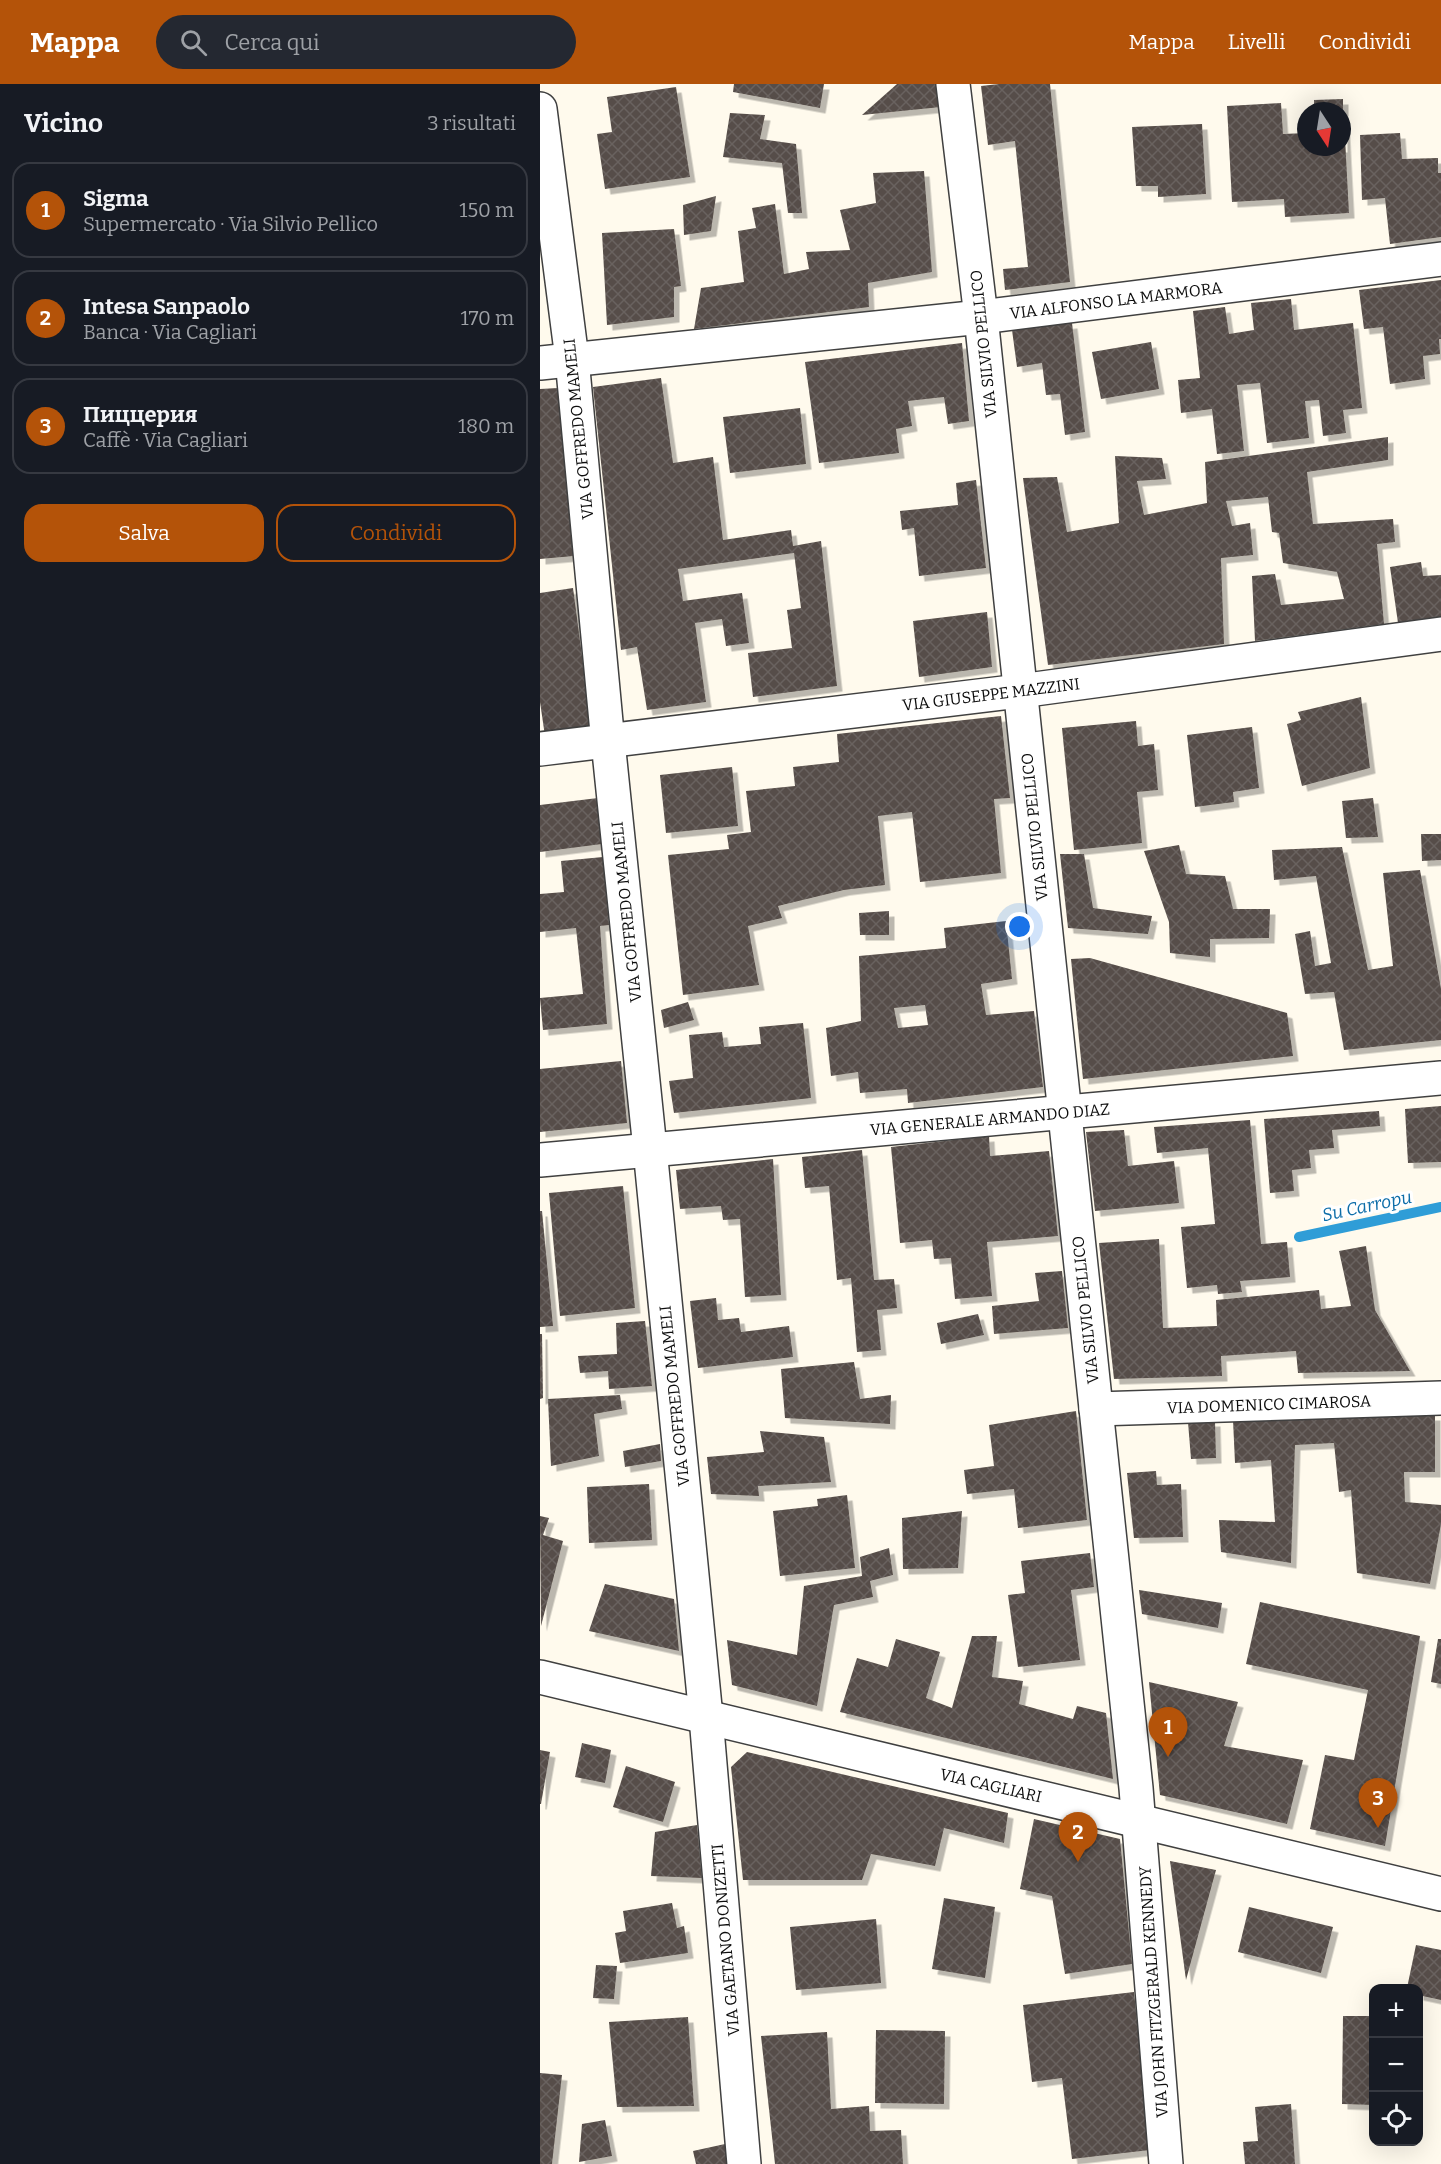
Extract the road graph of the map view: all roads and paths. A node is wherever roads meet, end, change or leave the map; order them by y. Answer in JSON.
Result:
{"nodes":[{"id":1,"x":954,"y":84,"type":"edge"},
{"id":2,"x":540,"y":109,"type":"edge"},
{"id":3,"x":1441,"y":259,"type":"edge"},
{"id":4,"x":981,"y":318,"type":"junction"},
{"id":5,"x":572,"y":358,"type":"junction"},
{"id":6,"x":540,"y":363,"type":"edge"},
{"id":7,"x":1441,"y":634,"type":"edge"},
{"id":8,"x":1020,"y":691,"type":"junction"},
{"id":9,"x":608,"y":741,"type":"junction"},
{"id":10,"x":540,"y":749,"type":"edge"},
{"id":11,"x":1441,"y":1078,"type":"edge"},
{"id":12,"x":1064,"y":1112,"type":"junction"},
{"id":13,"x":650,"y":1149,"type":"junction"},
{"id":14,"x":540,"y":1160,"type":"edge"},
{"id":15,"x":1441,"y":1398,"type":"edge"},
{"id":16,"x":1096,"y":1409,"type":"junction"},
{"id":17,"x":540,"y":1677,"type":"edge"},
{"id":18,"x":706,"y":1717,"type":"junction"},
{"id":19,"x":1140,"y":1821,"type":"junction"},
{"id":20,"x":1441,"y":1894,"type":"edge"},
{"id":21,"x":744,"y":2164,"type":"edge"},
{"id":22,"x":1166,"y":2164,"type":"edge"}],
"edges":[{"from":1,"to":4,"type":"street","name":"VIA SILVIO PELLICO"},
{"from":2,"to":5,"type":"street","name":"VIA GOFFREDO MAMELI"},
{"from":3,"to":4,"type":"street","name":"VIA ALFONSO LA MARMORA"},
{"from":4,"to":5,"type":"street","name":"VIA ALFONSO LA MARMORA"},
{"from":4,"to":8,"type":"street","name":"VIA SILVIO PELLICO"},
{"from":5,"to":6,"type":"street","name":"VIA ALFONSO LA MARMORA"},
{"from":5,"to":9,"type":"street","name":"VIA GOFFREDO MAMELI"},
{"from":7,"to":8,"type":"street","name":"VIA GIUSEPPE MAZZINI"},
{"from":8,"to":9,"type":"street","name":"VIA GIUSEPPE MAZZINI"},
{"from":8,"to":12,"type":"street","name":"VIA SILVIO PELLICO"},
{"from":9,"to":10,"type":"street","name":"VIA GIUSEPPE MAZZINI"},
{"from":9,"to":13,"type":"street","name":"VIA GOFFREDO MAMELI"},
{"from":11,"to":12,"type":"street","name":"VIA GENERALE ARMANDO DIAZ"},
{"from":12,"to":13,"type":"street","name":"VIA GENERALE ARMANDO DIAZ"},
{"from":12,"to":16,"type":"street","name":"VIA SILVIO PELLICO"},
{"from":13,"to":14,"type":"street","name":"VIA GENERALE ARMANDO DIAZ"},
{"from":13,"to":18,"type":"street","name":"VIA GOFFREDO MAMELI"},
{"from":15,"to":16,"type":"street","name":"VIA DOMENICO CIMAROSA"},
{"from":16,"to":19,"type":"street","name":"VIA SILVIO PELLICO"},
{"from":17,"to":18,"type":"street","name":"VIA CAGLIARI"},
{"from":18,"to":19,"type":"street","name":"VIA CAGLIARI"},
{"from":18,"to":21,"type":"street","name":"VIA GAETANO DONIZETTI"},
{"from":19,"to":20,"type":"street","name":"VIA CAGLIARI"},
{"from":19,"to":22,"type":"street","name":"VIA JOHN FITZGERALD KENNEDY"}]}
